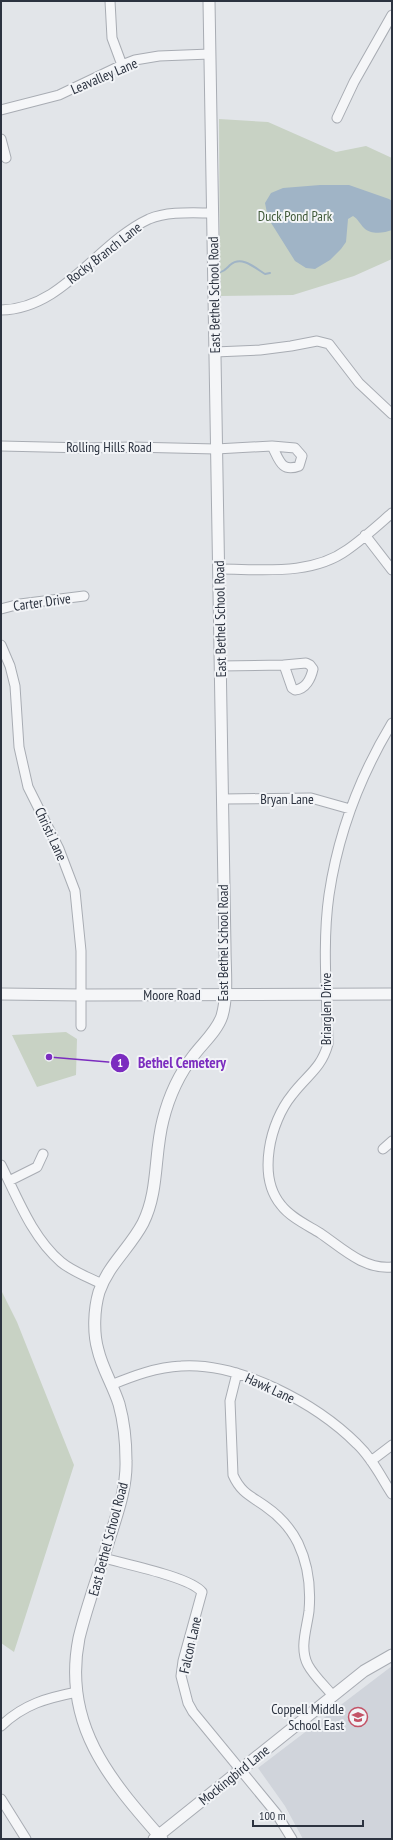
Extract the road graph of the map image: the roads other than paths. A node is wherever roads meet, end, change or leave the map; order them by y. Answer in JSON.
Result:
{"nodes":[{"id":1,"x":110,"y":1,"type":"edge"},
{"id":2,"x":209,"y":1,"type":"edge"},
{"id":3,"x":392,"y":15,"type":"edge"},
{"id":4,"x":210,"y":54,"type":"junction"},
{"id":5,"x":122,"y":65,"type":"junction"},
{"id":6,"x":1,"y":110,"type":"edge"},
{"id":7,"x":337,"y":118,"type":"dead end"},
{"id":8,"x":1,"y":139,"type":"edge"},
{"id":9,"x":6,"y":158,"type":"dead end"},
{"id":10,"x":213,"y":213,"type":"junction"},
{"id":11,"x":1,"y":310,"type":"edge"},
{"id":12,"x":215,"y":352,"type":"junction"},
{"id":13,"x":392,"y":414,"type":"edge"},
{"id":14,"x":1,"y":446,"type":"edge"},
{"id":15,"x":272,"y":446,"type":"dead end"},
{"id":16,"x":216,"y":449,"type":"junction"},
{"id":17,"x":392,"y":514,"type":"edge"},
{"id":18,"x":365,"y":535,"type":"junction"},
{"id":19,"x":219,"y":570,"type":"junction"},
{"id":20,"x":392,"y":570,"type":"edge"},
{"id":21,"x":84,"y":596,"type":"dead end"},
{"id":22,"x":1,"y":609,"type":"edge"},
{"id":23,"x":1,"y":645,"type":"edge"},
{"id":24,"x":284,"y":665,"type":"dead end"},
{"id":25,"x":220,"y":666,"type":"junction"},
{"id":26,"x":392,"y":723,"type":"edge"},
{"id":27,"x":223,"y":799,"type":"junction"},
{"id":28,"x":350,"y":809,"type":"junction"},
{"id":29,"x":1,"y":994,"type":"edge"},
{"id":30,"x":224,"y":994,"type":"junction"},
{"id":31,"x":327,"y":994,"type":"junction"},
{"id":32,"x":392,"y":994,"type":"edge"},
{"id":33,"x":82,"y":995,"type":"junction"},
{"id":34,"x":81,"y":1026,"type":"dead end"},
{"id":35,"x":392,"y":1142,"type":"edge"},
{"id":36,"x":383,"y":1149,"type":"dead end"},
{"id":37,"x":43,"y":1154,"type":"dead end"},
{"id":38,"x":1,"y":1165,"type":"edge"},
{"id":39,"x":9,"y":1181,"type":"junction"},
{"id":40,"x":392,"y":1267,"type":"edge"},
{"id":41,"x":102,"y":1284,"type":"junction"},
{"id":42,"x":237,"y":1373,"type":"junction"},
{"id":43,"x":111,"y":1385,"type":"junction"},
{"id":44,"x":392,"y":1445,"type":"edge"},
{"id":45,"x":371,"y":1461,"type":"junction"},
{"id":46,"x":392,"y":1494,"type":"edge"},
{"id":47,"x":104,"y":1558,"type":"junction"},
{"id":48,"x":392,"y":1655,"type":"edge"},
{"id":49,"x":77,"y":1692,"type":"junction"},
{"id":50,"x":333,"y":1696,"type":"junction"},
{"id":51,"x":1,"y":1726,"type":"edge"},
{"id":52,"x":241,"y":1770,"type":"junction"},
{"id":53,"x":1,"y":1799,"type":"edge"},
{"id":54,"x":158,"y":1838,"type":"edge"},
{"id":55,"x":26,"y":1839,"type":"edge"},
{"id":56,"x":292,"y":1839,"type":"edge"}],
"edges":[{"from":1,"to":5,"type":"street"},
{"from":2,"to":4,"type":"street","name":"East Bethel School Road"},
{"from":3,"to":7,"type":"street"},
{"from":4,"to":5,"type":"street","name":"Leavalley Lane"},
{"from":4,"to":10,"type":"street","name":"East Bethel School Road"},
{"from":5,"to":6,"type":"street","name":"Leavalley Lane"},
{"from":8,"to":9,"type":"street"},
{"from":10,"to":11,"type":"street","name":"Rocky Branch Lane"},
{"from":10,"to":12,"type":"street","name":"East Bethel School Road"},
{"from":12,"to":13,"type":"street"},
{"from":12,"to":16,"type":"street","name":"East Bethel School Road"},
{"from":14,"to":16,"type":"street","name":"Rolling Hills Road"},
{"from":15,"to":16,"type":"street","name":"Rolling Hills Road"},
{"from":16,"to":19,"type":"street","name":"East Bethel School Road"},
{"from":17,"to":18,"type":"street"},
{"from":18,"to":19,"type":"street"},
{"from":18,"to":20,"type":"street"},
{"from":19,"to":25,"type":"street","name":"East Bethel School Road"},
{"from":21,"to":22,"type":"street","name":"Carter Drive"},
{"from":23,"to":33,"type":"street","name":"Christi Lane"},
{"from":24,"to":25,"type":"street"},
{"from":25,"to":27,"type":"street","name":"East Bethel School Road"},
{"from":26,"to":28,"type":"street","name":"Briarglen Drive"},
{"from":27,"to":28,"type":"street","name":"Bryan Lane"},
{"from":27,"to":30,"type":"street","name":"East Bethel School Road"},
{"from":28,"to":31,"type":"street","name":"Briarglen Drive"},
{"from":29,"to":33,"type":"street","name":"Moore Road"},
{"from":30,"to":31,"type":"street","name":"Moore Road"},
{"from":30,"to":33,"type":"street","name":"Moore Road"},
{"from":30,"to":41,"type":"street","name":"East Bethel School Road"},
{"from":31,"to":32,"type":"street","name":"Moore Road"},
{"from":31,"to":40,"type":"street","name":"Briarglen Drive"},
{"from":33,"to":34,"type":"street","name":"Christi Lane"},
{"from":35,"to":36,"type":"street"},
{"from":37,"to":39,"type":"street"},
{"from":38,"to":39,"type":"street"},
{"from":39,"to":41,"type":"street"},
{"from":41,"to":43,"type":"street","name":"East Bethel School Road"},
{"from":42,"to":43,"type":"street","name":"Hawk Lane"},
{"from":42,"to":45,"type":"street","name":"Hawk Lane"},
{"from":42,"to":50,"type":"street"},
{"from":43,"to":47,"type":"street","name":"East Bethel School Road"},
{"from":44,"to":45,"type":"street"},
{"from":45,"to":46,"type":"street","name":"Hawk Lane"},
{"from":47,"to":49,"type":"street","name":"East Bethel School Road"},
{"from":47,"to":52,"type":"street","name":"Falcon Lane"},
{"from":48,"to":50,"type":"street","name":"Mockingbird Lane"},
{"from":49,"to":51,"type":"street"},
{"from":49,"to":54,"type":"street","name":"East Bethel School Road"},
{"from":50,"to":52,"type":"street","name":"Mockingbird Lane"},
{"from":52,"to":54,"type":"street","name":"Mockingbird Lane"},
{"from":52,"to":56,"type":"street","name":"Falcon Lane"},
{"from":53,"to":55,"type":"street"}]}
